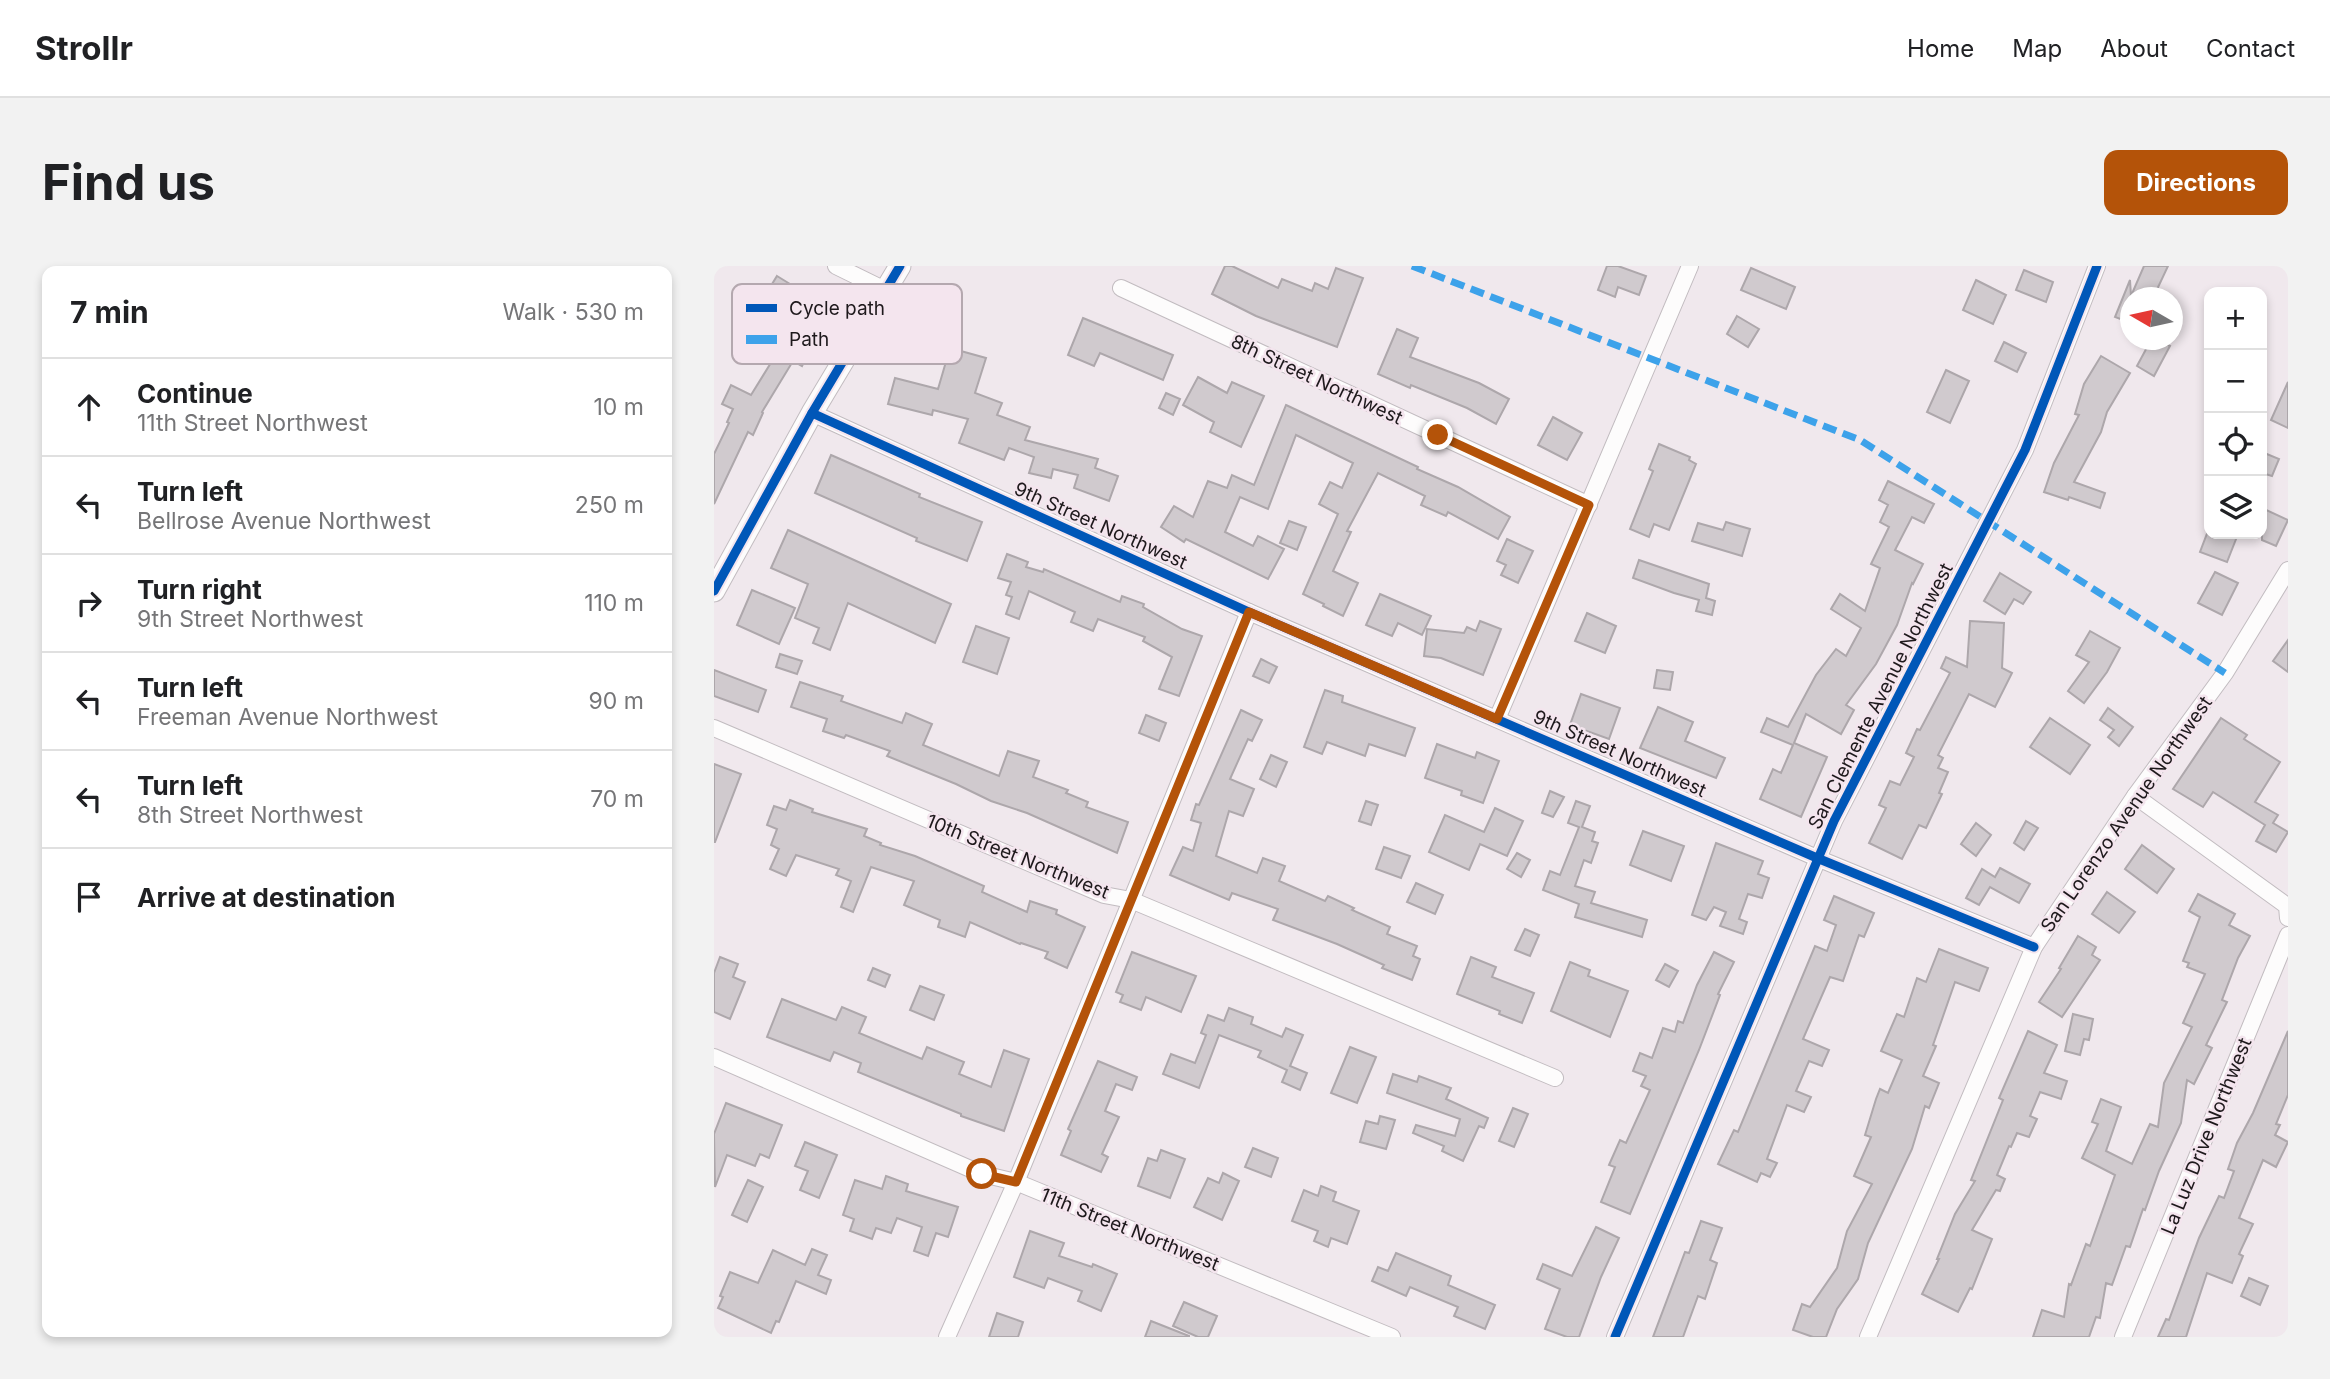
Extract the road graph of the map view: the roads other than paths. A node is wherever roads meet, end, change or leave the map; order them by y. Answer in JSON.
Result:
{"nodes":[{"id":1,"x":835,"y":266,"type":"edge"},
{"id":2,"x":900,"y":266,"type":"edge"},
{"id":3,"x":1690,"y":266,"type":"edge"},
{"id":4,"x":2097,"y":266,"type":"edge"},
{"id":5,"x":872,"y":284,"type":"edge"},
{"id":6,"x":889,"y":284,"type":"edge"},
{"id":7,"x":1121,"y":288,"type":"dead end"},
{"id":8,"x":841,"y":364,"type":"edge"},
{"id":9,"x":812,"y":413,"type":"junction"},
{"id":10,"x":1589,"y":505,"type":"junction"},
{"id":11,"x":2288,"y":570,"type":"edge"},
{"id":12,"x":714,"y":591,"type":"edge"},
{"id":13,"x":1249,"y":612,"type":"junction"},
{"id":14,"x":1497,"y":719,"type":"junction"},
{"id":15,"x":714,"y":728,"type":"edge"},
{"id":16,"x":2135,"y":796,"type":"junction"},
{"id":17,"x":1818,"y":858,"type":"junction"},
{"id":18,"x":1131,"y":900,"type":"junction"},
{"id":19,"x":2288,"y":918,"type":"edge"},
{"id":20,"x":2288,"y":935,"type":"edge"},
{"id":21,"x":2034,"y":947,"type":"junction"},
{"id":22,"x":714,"y":1058,"type":"edge"},
{"id":23,"x":1555,"y":1078,"type":"dead end"},
{"id":24,"x":1016,"y":1182,"type":"junction"},
{"id":25,"x":947,"y":1337,"type":"edge"},
{"id":26,"x":1392,"y":1337,"type":"edge"},
{"id":27,"x":1615,"y":1337,"type":"edge"},
{"id":28,"x":1868,"y":1337,"type":"edge"},
{"id":29,"x":2123,"y":1337,"type":"edge"}],
"edges":[{"from":1,"to":5,"type":"street"},
{"from":2,"to":6,"type":"main road"},
{"from":3,"to":10,"type":"street"},
{"from":4,"to":17,"type":"street","name":"San Clemente Avenue Northwest"},
{"from":7,"to":10,"type":"street","name":"8th Street Northwest"},
{"from":8,"to":9,"type":"main road"},
{"from":9,"to":12,"type":"main road"},
{"from":9,"to":13,"type":"street","name":"9th Street Northwest"},
{"from":10,"to":14,"type":"street"},
{"from":11,"to":16,"type":"street","name":"San Lorenzo Avenue Northwest"},
{"from":13,"to":14,"type":"street","name":"9th Street Northwest"},
{"from":13,"to":18,"type":"street"},
{"from":14,"to":17,"type":"street","name":"9th Street Northwest"},
{"from":15,"to":18,"type":"street","name":"10th Street Northwest"},
{"from":16,"to":19,"type":"street"},
{"from":16,"to":21,"type":"street","name":"San Lorenzo Avenue Northwest"},
{"from":17,"to":21,"type":"street","name":"9th Street Northwest"},
{"from":17,"to":27,"type":"street","name":"San Clemente Avenue Northwest"},
{"from":18,"to":23,"type":"street","name":"10th Street Northwest"},
{"from":18,"to":24,"type":"street"},
{"from":20,"to":29,"type":"street","name":"La Luz Drive Northwest"},
{"from":21,"to":28,"type":"street","name":"San Lorenzo Avenue Northwest"},
{"from":22,"to":24,"type":"street","name":"11th Street Northwest"},
{"from":24,"to":25,"type":"street"},
{"from":24,"to":26,"type":"street","name":"11th Street Northwest"}]}
